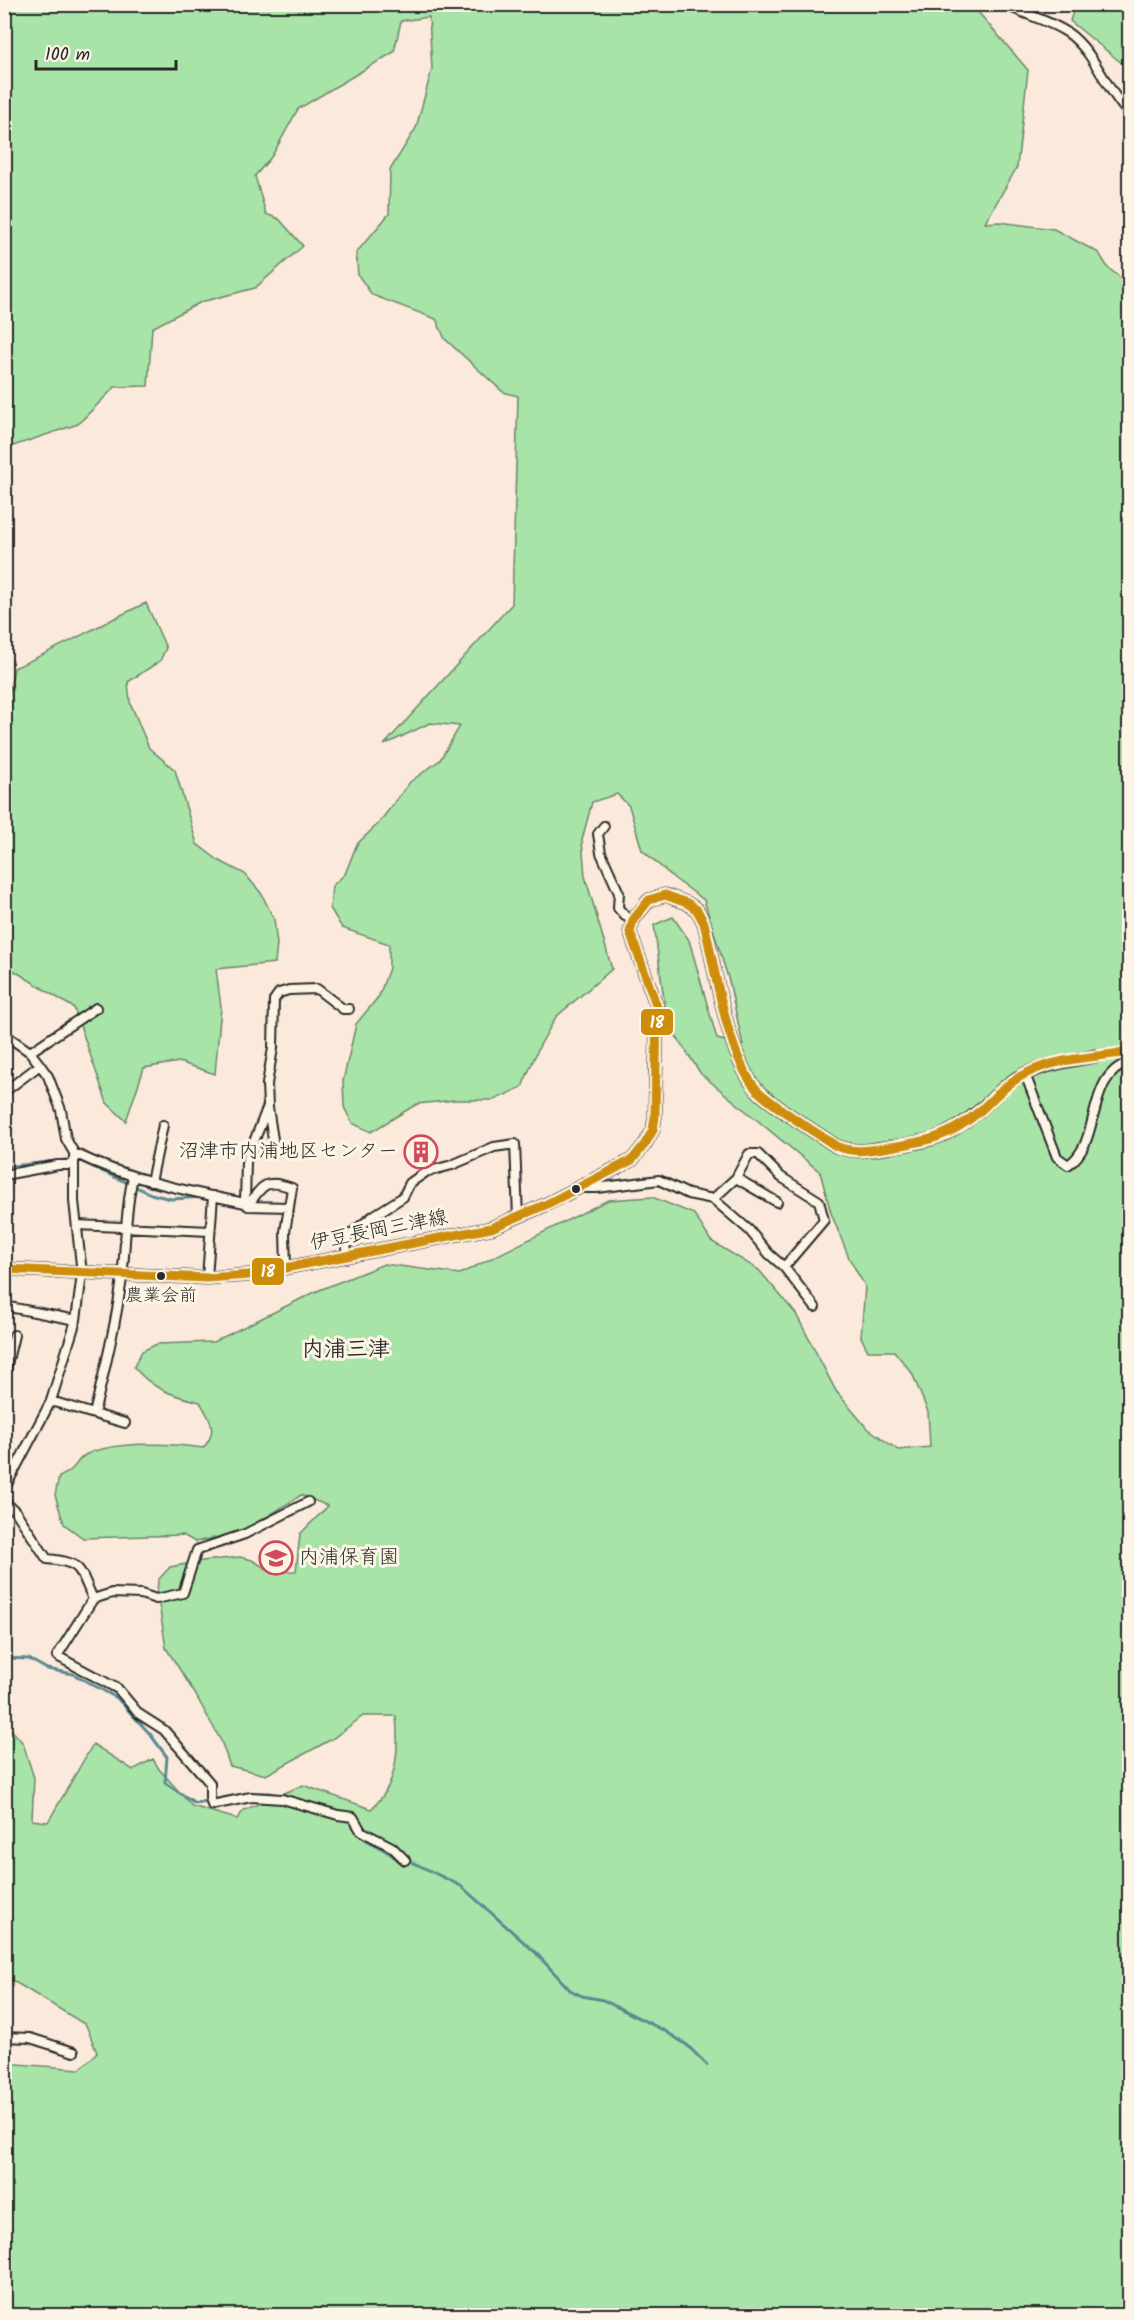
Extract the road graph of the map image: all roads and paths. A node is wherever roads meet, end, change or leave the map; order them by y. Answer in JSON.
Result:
{"nodes":[{"id":1,"x":1004,"y":4,"type":"edge"},
{"id":2,"x":1130,"y":115,"type":"edge"},
{"id":3,"x":604,"y":826,"type":"dead end"},
{"id":4,"x":633,"y":920,"type":"junction"},
{"id":5,"x":96,"y":1008,"type":"dead end"},
{"id":6,"x":349,"y":1009,"type":"dead end"},
{"id":7,"x":4,"y":1034,"type":"edge"},
{"id":8,"x":30,"y":1052,"type":"junction"},
{"id":9,"x":1096,"y":1056,"type":"tunnel mouth"},
{"id":10,"x":1130,"y":1062,"type":"edge"},
{"id":11,"x":40,"y":1065,"type":"junction"},
{"id":12,"x":1024,"y":1074,"type":"junction"},
{"id":13,"x":4,"y":1092,"type":"edge"},
{"id":14,"x":268,"y":1107,"type":"junction"},
{"id":15,"x":163,"y":1125,"type":"dead end"},
{"id":16,"x":275,"y":1152,"type":"dead end"},
{"id":17,"x":74,"y":1153,"type":"junction"},
{"id":18,"x":74,"y":1165,"type":"junction"},
{"id":19,"x":4,"y":1175,"type":"edge"},
{"id":20,"x":133,"y":1177,"type":"junction"},
{"id":21,"x":736,"y":1178,"type":"junction"},
{"id":22,"x":151,"y":1182,"type":"junction"},
{"id":23,"x":581,"y":1188,"type":"junction"},
{"id":24,"x":213,"y":1196,"type":"junction"},
{"id":25,"x":713,"y":1199,"type":"junction"},
{"id":26,"x":777,"y":1202,"type":"dead end"},
{"id":27,"x":247,"y":1205,"type":"junction"},
{"id":28,"x":289,"y":1207,"type":"junction"},
{"id":29,"x":518,"y":1217,"type":"junction"},
{"id":30,"x":77,"y":1225,"type":"junction"},
{"id":31,"x":125,"y":1226,"type":"junction"},
{"id":32,"x":210,"y":1231,"type":"junction"},
{"id":33,"x":346,"y":1256,"type":"junction"},
{"id":34,"x":286,"y":1267,"type":"junction"},
{"id":35,"x":784,"y":1267,"type":"junction"},
{"id":36,"x":4,"y":1269,"type":"edge"},
{"id":37,"x":82,"y":1274,"type":"junction"},
{"id":38,"x":122,"y":1275,"type":"junction"},
{"id":39,"x":207,"y":1278,"type":"junction"},
{"id":40,"x":4,"y":1305,"type":"edge"},
{"id":41,"x":815,"y":1307,"type":"dead end"},
{"id":42,"x":76,"y":1320,"type":"junction"},
{"id":43,"x":15,"y":1335,"type":"dead end"},
{"id":44,"x":4,"y":1377,"type":"edge"},
{"id":45,"x":51,"y":1401,"type":"junction"},
{"id":46,"x":94,"y":1413,"type":"junction"},
{"id":47,"x":125,"y":1423,"type":"dead end"},
{"id":48,"x":7,"y":1479,"type":"edge"},
{"id":49,"x":4,"y":1490,"type":"edge"},
{"id":50,"x":4,"y":1501,"type":"edge"},
{"id":51,"x":308,"y":1502,"type":"dead end"},
{"id":52,"x":93,"y":1599,"type":"junction"},
{"id":53,"x":76,"y":1667,"type":"junction"},
{"id":54,"x":73,"y":1677,"type":"dead end"},
{"id":55,"x":405,"y":1860,"type":"dead end"},
{"id":56,"x":4,"y":2037,"type":"edge"},
{"id":57,"x":74,"y":2052,"type":"dead end"}],
"edges":[{"from":1,"to":2,"type":"street"},
{"from":3,"to":4,"type":"street"},
{"from":4,"to":12,"type":"main road"},
{"from":4,"to":23,"type":"main road","name":"伊豆長岡三津線"},
{"from":5,"to":8,"type":"street"},
{"from":6,"to":14,"type":"street"},
{"from":7,"to":8,"type":"street"},
{"from":8,"to":11,"type":"street"},
{"from":9,"to":12,"type":"main road"},
{"from":10,"to":12,"type":"street"},
{"from":11,"to":13,"type":"street"},
{"from":11,"to":17,"type":"street"},
{"from":14,"to":16,"type":"street"},
{"from":14,"to":27,"type":"street"},
{"from":15,"to":22,"type":"street"},
{"from":17,"to":18,"type":"street"},
{"from":17,"to":20,"type":"street"},
{"from":18,"to":19,"type":"street"},
{"from":18,"to":30,"type":"street"},
{"from":20,"to":22,"type":"street"},
{"from":20,"to":31,"type":"street"},
{"from":21,"to":25,"type":"street"},
{"from":21,"to":26,"type":"street"},
{"from":21,"to":35,"type":"street"},
{"from":22,"to":24,"type":"street"},
{"from":23,"to":25,"type":"street"},
{"from":23,"to":29,"type":"main road","name":"伊豆長岡三津線"},
{"from":24,"to":27,"type":"street"},
{"from":24,"to":32,"type":"street"},
{"from":25,"to":35,"type":"street"},
{"from":27,"to":28,"type":"street"},
{"from":27,"to":28,"type":"street"},
{"from":28,"to":34,"type":"street"},
{"from":29,"to":33,"type":"main road","name":"伊豆長岡三津線"},
{"from":29,"to":33,"type":"street"},
{"from":30,"to":31,"type":"street"},
{"from":30,"to":37,"type":"street"},
{"from":31,"to":32,"type":"street"},
{"from":31,"to":38,"type":"street"},
{"from":32,"to":39,"type":"street"},
{"from":33,"to":34,"type":"main road","name":"伊豆長岡三津線"},
{"from":34,"to":39,"type":"main road","name":"伊豆長岡三津線"},
{"from":35,"to":41,"type":"street"},
{"from":36,"to":37,"type":"main road","name":"伊豆長岡三津線"},
{"from":37,"to":38,"type":"main road","name":"伊豆長岡三津線"},
{"from":37,"to":42,"type":"street"},
{"from":38,"to":39,"type":"main road","name":"伊豆長岡三津線"},
{"from":38,"to":46,"type":"street"},
{"from":40,"to":42,"type":"street"},
{"from":42,"to":45,"type":"street"},
{"from":43,"to":44,"type":"street"},
{"from":45,"to":46,"type":"street"},
{"from":45,"to":48,"type":"street"},
{"from":46,"to":47,"type":"street"},
{"from":48,"to":49,"type":"street"},
{"from":50,"to":52,"type":"street"},
{"from":51,"to":52,"type":"street"},
{"from":52,"to":53,"type":"street"},
{"from":53,"to":54,"type":"street"},
{"from":53,"to":55,"type":"street"},
{"from":56,"to":57,"type":"street"}]}
